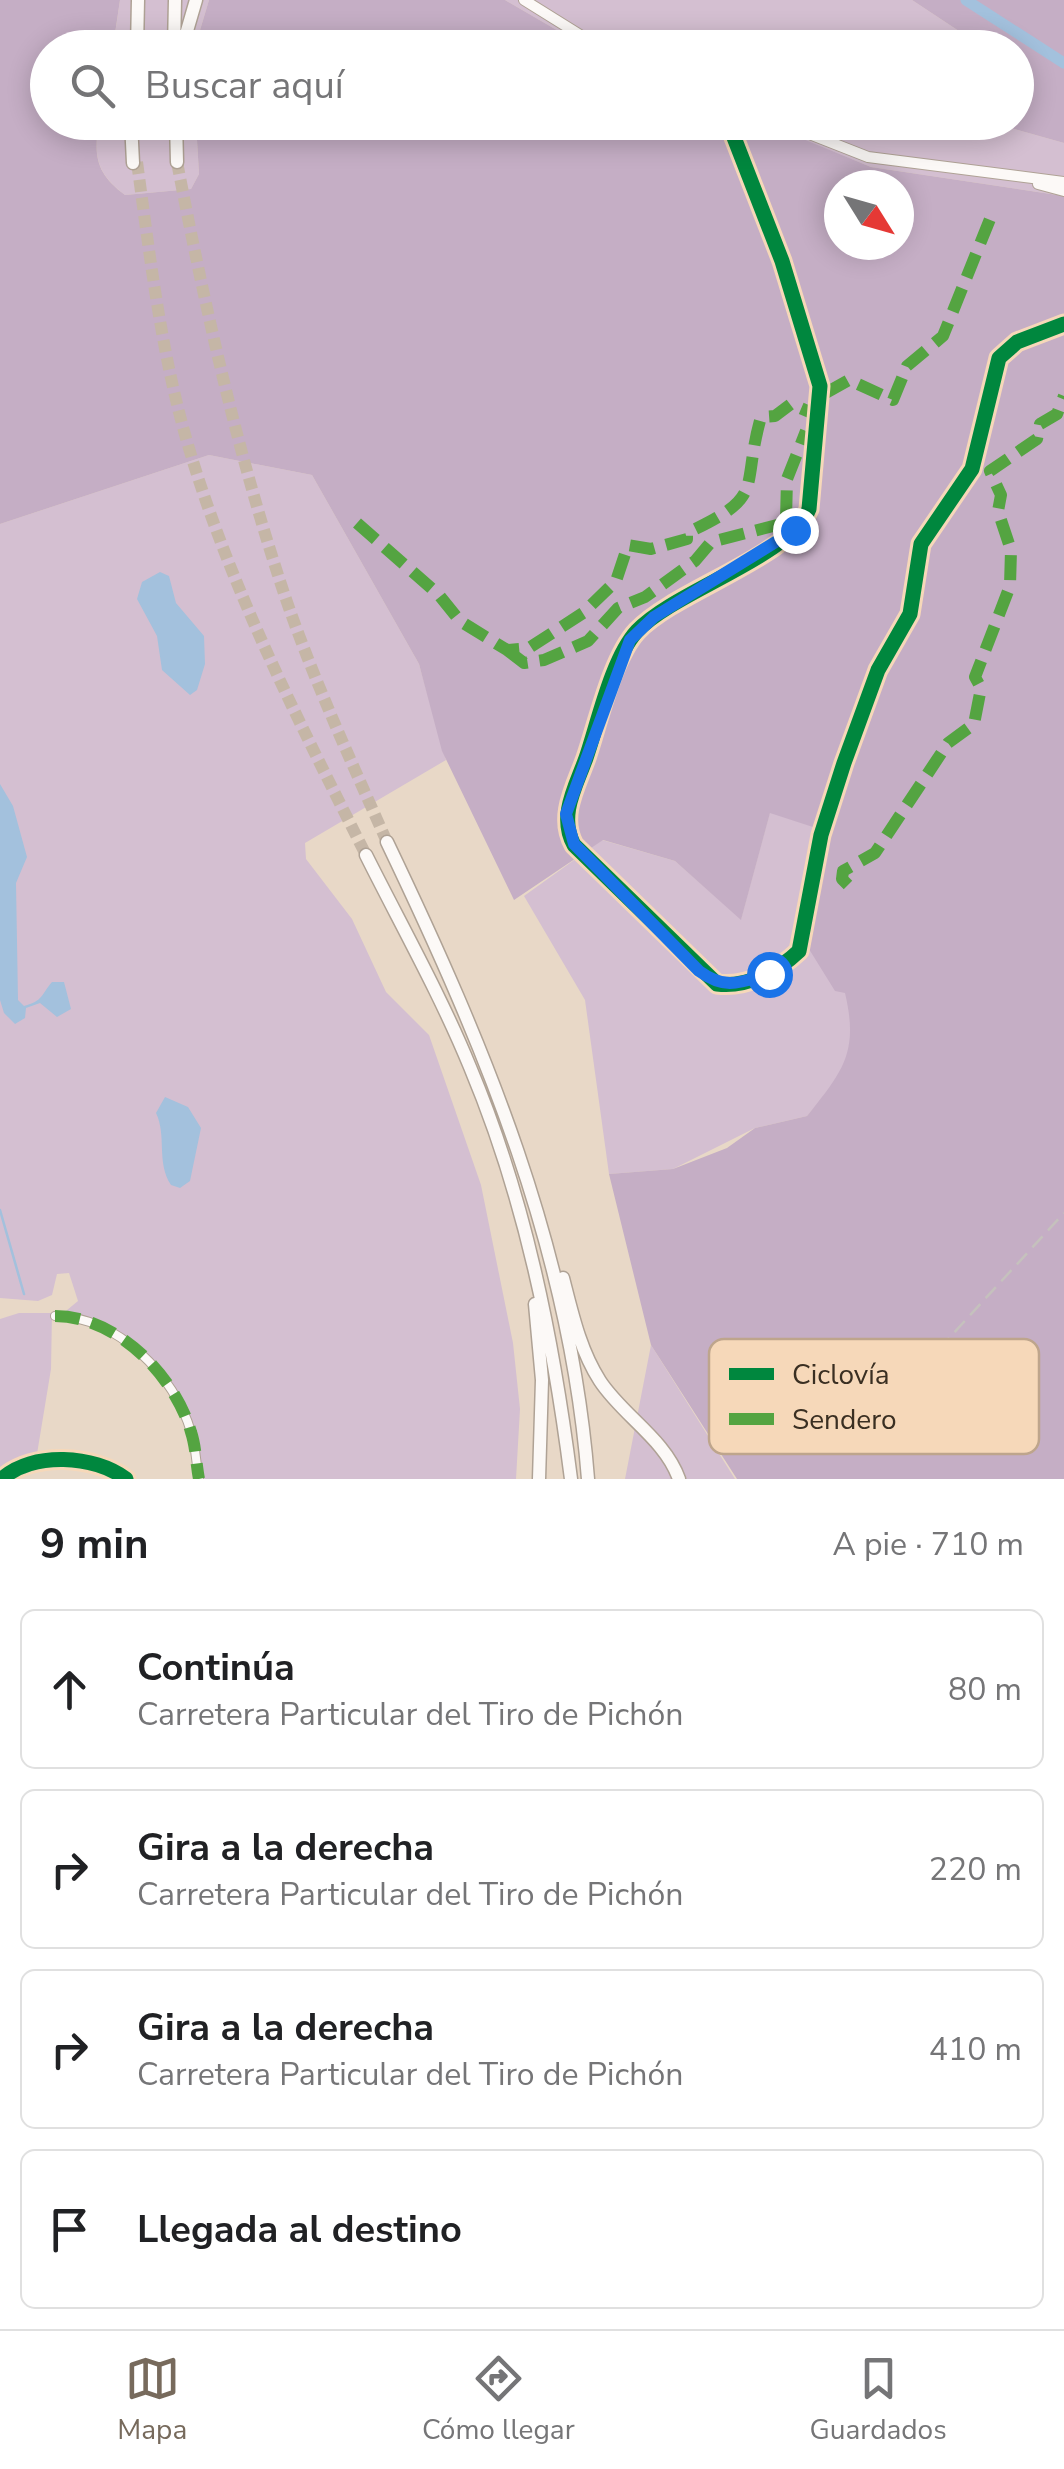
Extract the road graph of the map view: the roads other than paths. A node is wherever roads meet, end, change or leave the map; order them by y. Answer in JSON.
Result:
{"nodes":[{"id":1,"x":135,"y":0,"type":"edge"},
{"id":2,"x":175,"y":0,"type":"edge"},
{"id":3,"x":196,"y":0,"type":"edge"},
{"id":4,"x":524,"y":0,"type":"edge"},
{"id":5,"x":134,"y":30,"type":"edge"},
{"id":6,"x":174,"y":30,"type":"edge"},
{"id":7,"x":187,"y":30,"type":"edge"},
{"id":8,"x":572,"y":30,"type":"edge"},
{"id":9,"x":134,"y":140,"type":"edge"},
{"id":10,"x":176,"y":140,"type":"edge"},
{"id":11,"x":735,"y":140,"type":"edge"},
{"id":12,"x":825,"y":140,"type":"edge"},
{"id":13,"x":135,"y":162,"type":"tunnel mouth"},
{"id":14,"x":177,"y":162,"type":"tunnel mouth"},
{"id":15,"x":993,"y":174,"type":"junction"},
{"id":16,"x":1064,"y":182,"type":"edge"},
{"id":17,"x":1064,"y":191,"type":"edge"},
{"id":18,"x":1064,"y":324,"type":"edge"},
{"id":19,"x":387,"y":842,"type":"tunnel mouth"},
{"id":20,"x":366,"y":855,"type":"tunnel mouth"},
{"id":21,"x":520,"y":1154,"type":"junction"},
{"id":22,"x":510,"y":1179,"type":"junction"},
{"id":23,"x":55,"y":1316,"type":"dead end"},
{"id":24,"x":2,"y":1479,"type":"edge"},
{"id":25,"x":126,"y":1479,"type":"edge"},
{"id":26,"x":199,"y":1479,"type":"edge"},
{"id":27,"x":539,"y":1479,"type":"edge"},
{"id":28,"x":571,"y":1479,"type":"edge"},
{"id":29,"x":588,"y":1479,"type":"edge"},
{"id":30,"x":679,"y":1479,"type":"edge"}],
"edges":[{"from":1,"to":5,"type":"highway"},
{"from":2,"to":6,"type":"highway"},
{"from":3,"to":7,"type":"highway"},
{"from":4,"to":8,"type":"street"},
{"from":9,"to":13,"type":"highway"},
{"from":10,"to":14,"type":"highway"},
{"from":11,"to":18,"type":"street"},
{"from":12,"to":15,"type":"street"},
{"from":15,"to":16,"type":"street"},
{"from":15,"to":17,"type":"street"},
{"from":19,"to":21,"type":"highway"},
{"from":20,"to":22,"type":"highway"},
{"from":21,"to":29,"type":"highway"},
{"from":21,"to":30,"type":"highway"},
{"from":22,"to":27,"type":"highway"},
{"from":22,"to":28,"type":"highway"},
{"from":23,"to":26,"type":"street"},
{"from":24,"to":25,"type":"street"}]}
